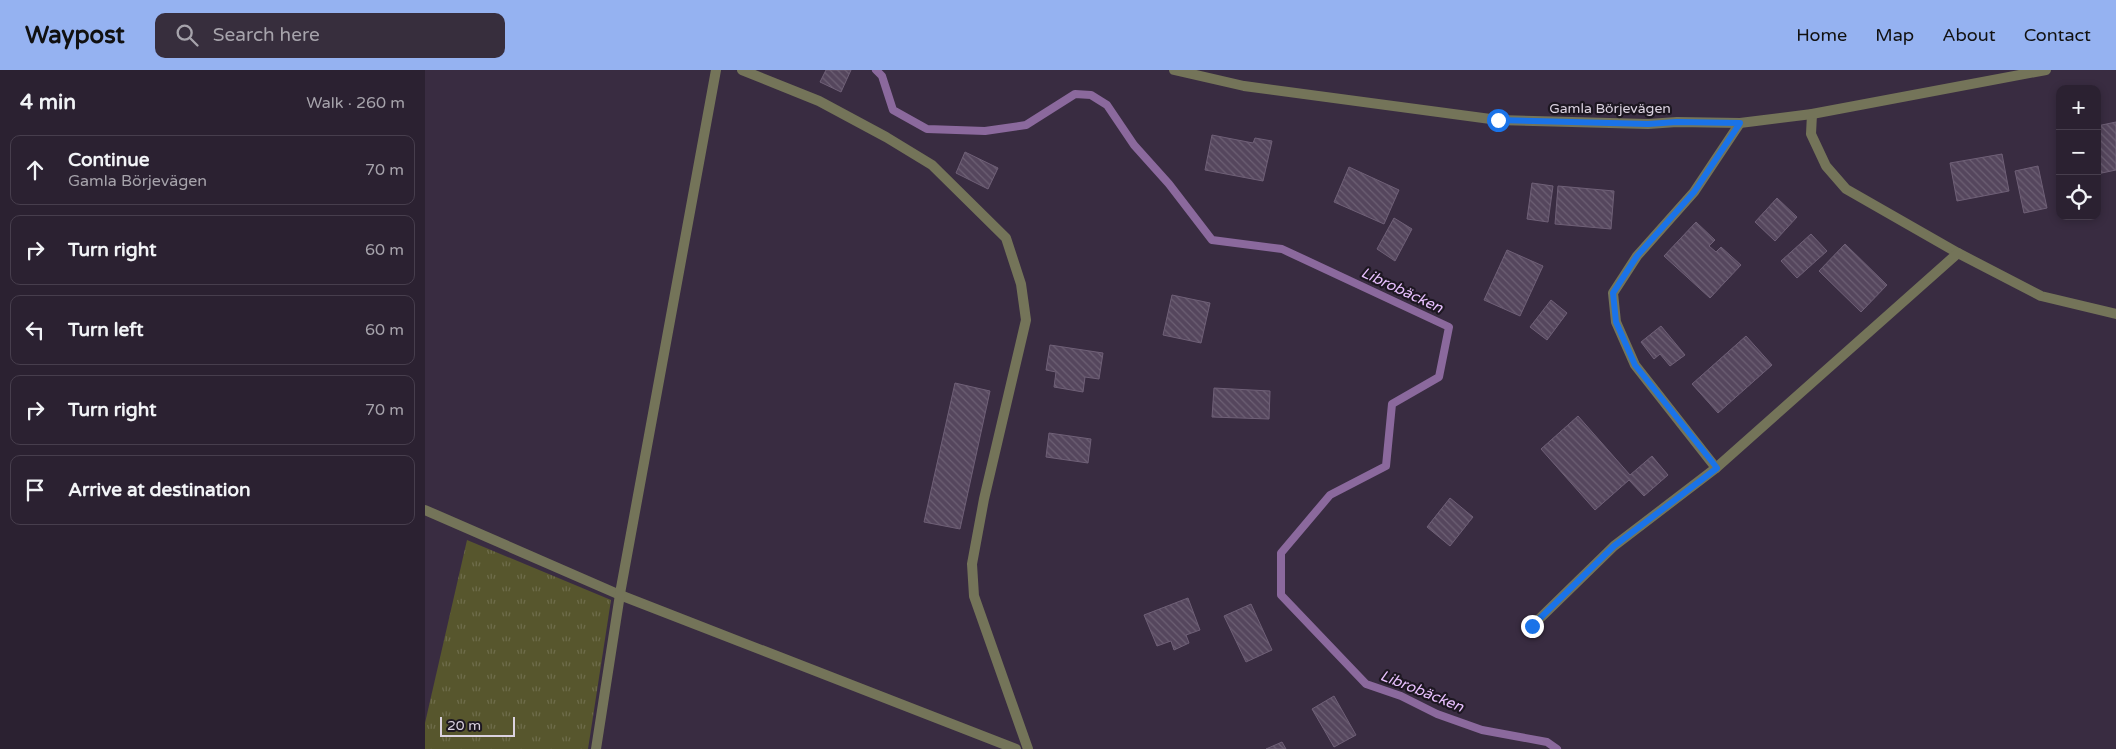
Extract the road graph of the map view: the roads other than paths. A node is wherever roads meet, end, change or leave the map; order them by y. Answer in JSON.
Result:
{"nodes":[{"id":1,"x":716,"y":70,"type":"edge"},
{"id":2,"x":741,"y":70,"type":"edge"},
{"id":3,"x":1174,"y":70,"type":"edge"},
{"id":4,"x":2046,"y":70,"type":"edge"},
{"id":5,"x":1812,"y":114,"type":"junction"},
{"id":6,"x":1740,"y":123,"type":"junction"},
{"id":7,"x":1958,"y":253,"type":"junction"},
{"id":8,"x":2116,"y":314,"type":"edge"},
{"id":9,"x":1717,"y":468,"type":"junction"},
{"id":10,"x":425,"y":510,"type":"edge"},
{"id":11,"x":620,"y":594,"type":"junction"},
{"id":12,"x":1532,"y":626,"type":"dead end"},
{"id":13,"x":595,"y":749,"type":"edge"},
{"id":14,"x":1016,"y":749,"type":"edge"},
{"id":15,"x":1028,"y":749,"type":"edge"}],
"edges":[{"from":1,"to":11,"type":"street"},
{"from":2,"to":15,"type":"street"},
{"from":3,"to":6,"type":"street","name":"Gamla Börjevägen"},
{"from":4,"to":5,"type":"street","name":"Gamla Börjevägen"},
{"from":5,"to":6,"type":"street","name":"Gamla Börjevägen"},
{"from":5,"to":7,"type":"street"},
{"from":6,"to":9,"type":"street"},
{"from":7,"to":8,"type":"street"},
{"from":7,"to":9,"type":"street"},
{"from":9,"to":12,"type":"street"},
{"from":10,"to":11,"type":"street"},
{"from":11,"to":13,"type":"street"},
{"from":11,"to":14,"type":"street"}]}
